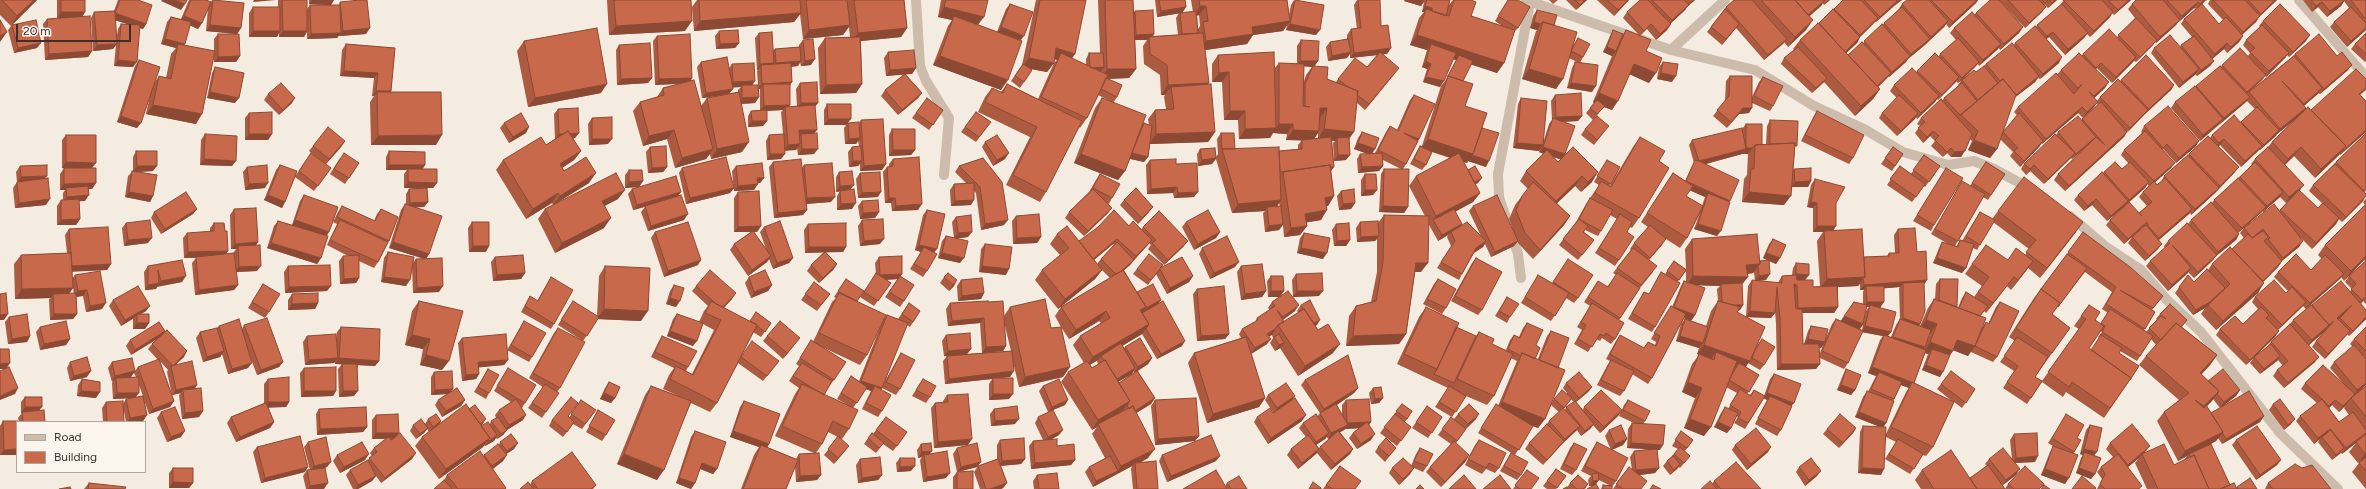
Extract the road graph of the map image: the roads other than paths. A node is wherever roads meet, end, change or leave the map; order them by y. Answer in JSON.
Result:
{"nodes":[{"id":1,"x":916,"y":0,"type":"edge"},
{"id":2,"x":1725,"y":0,"type":"edge"},
{"id":3,"x":2299,"y":0,"type":"edge"},
{"id":4,"x":1528,"y":1,"type":"edge"},
{"id":5,"x":1671,"y":50,"type":"junction"},
{"id":6,"x":2366,"y":77,"type":"edge"},
{"id":7,"x":944,"y":175,"type":"dead end"},
{"id":8,"x":2037,"y":193,"type":"edge"},
{"id":9,"x":2061,"y":209,"type":"edge"},
{"id":10,"x":1521,"y":278,"type":"dead end"},
{"id":11,"x":2338,"y":489,"type":"edge"}],
"edges":[{"from":1,"to":7,"type":"street"},
{"from":2,"to":5,"type":"street"},
{"from":3,"to":6,"type":"street"},
{"from":4,"to":5,"type":"street"},
{"from":4,"to":10,"type":"street"},
{"from":5,"to":8,"type":"street"},
{"from":9,"to":11,"type":"street"}]}
